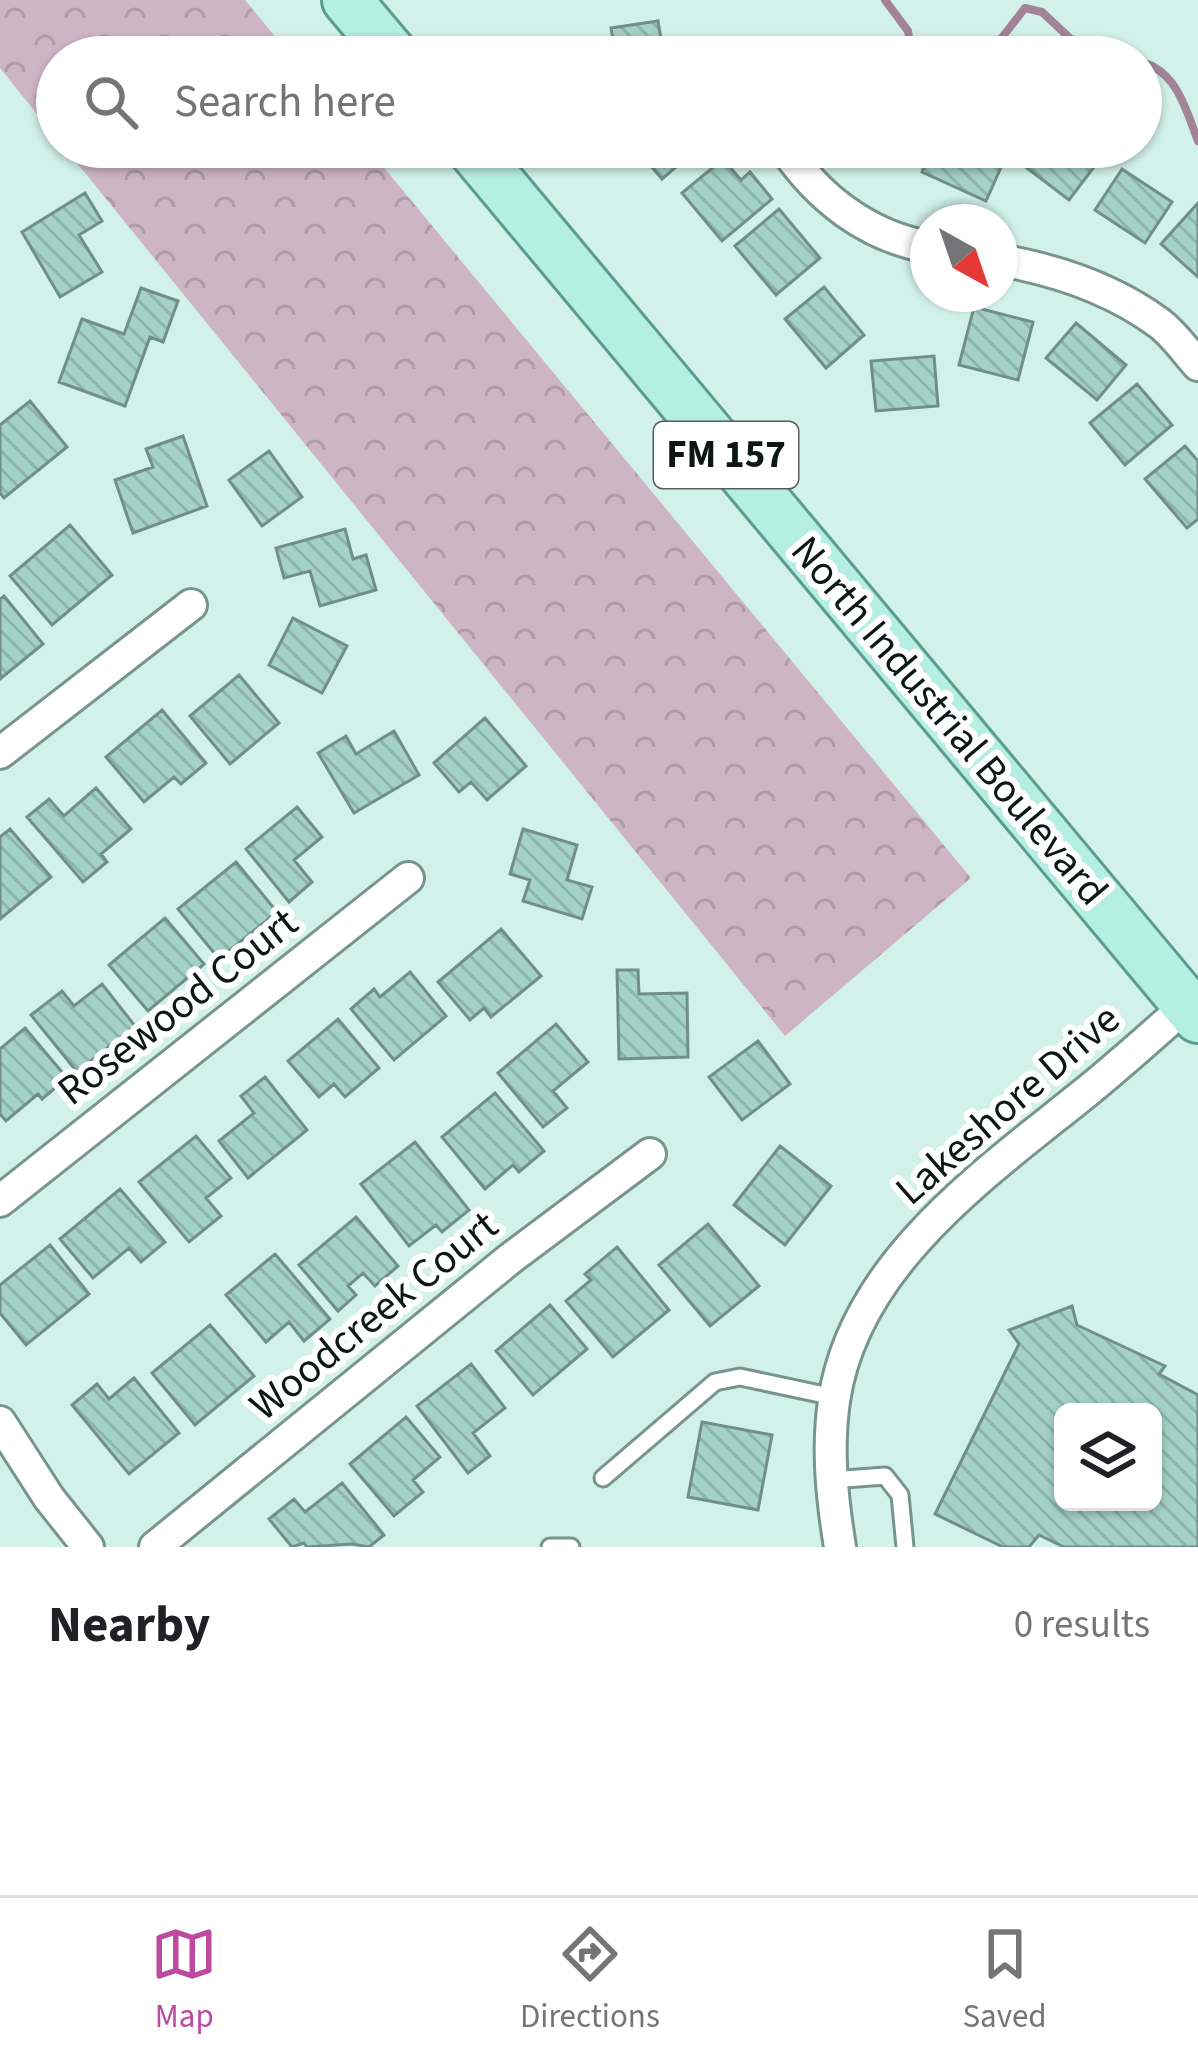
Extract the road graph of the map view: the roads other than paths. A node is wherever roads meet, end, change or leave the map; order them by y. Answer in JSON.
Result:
{"nodes":[{"id":1,"x":347,"y":0,"type":"edge"},
{"id":2,"x":377,"y":36,"type":"edge"},
{"id":3,"x":488,"y":168,"type":"edge"},
{"id":4,"x":803,"y":168,"type":"edge"},
{"id":5,"x":910,"y":241,"type":"edge"},
{"id":6,"x":1018,"y":263,"type":"edge"},
{"id":7,"x":1198,"y":365,"type":"edge"},
{"id":8,"x":191,"y":604,"type":"dead end"},
{"id":9,"x":0,"y":753,"type":"edge"},
{"id":10,"x":408,"y":878,"type":"dead end"},
{"id":11,"x":1192,"y":1012,"type":"edge"},
{"id":12,"x":650,"y":1154,"type":"dead end"},
{"id":13,"x":0,"y":1202,"type":"edge"},
{"id":14,"x":834,"y":1397,"type":"junction"},
{"id":15,"x":0,"y":1422,"type":"edge"},
{"id":16,"x":603,"y":1478,"type":"dead end"},
{"id":17,"x":831,"y":1480,"type":"junction"},
{"id":18,"x":88,"y":1547,"type":"edge"},
{"id":19,"x":154,"y":1547,"type":"edge"},
{"id":20,"x":550,"y":1547,"type":"edge"},
{"id":21,"x":571,"y":1547,"type":"edge"},
{"id":22,"x":840,"y":1547,"type":"edge"},
{"id":23,"x":905,"y":1547,"type":"edge"}],
"edges":[{"from":1,"to":2,"type":"main road"},
{"from":3,"to":11,"type":"main road","name":"North Industrial Boulevard","number":"FM 157"},
{"from":4,"to":5,"type":"street"},
{"from":6,"to":7,"type":"street"},
{"from":8,"to":9,"type":"street"},
{"from":10,"to":13,"type":"street","name":"Rosewood Court"},
{"from":11,"to":14,"type":"street","name":"Lakeshore Drive"},
{"from":12,"to":19,"type":"street","name":"Woodcreek Court"},
{"from":14,"to":16,"type":"lane"},
{"from":14,"to":17,"type":"street","name":"Lakeshore Drive"},
{"from":15,"to":18,"type":"street"},
{"from":17,"to":22,"type":"street","name":"Lakeshore Drive"},
{"from":17,"to":23,"type":"lane"},
{"from":20,"to":21,"type":"lane"}]}
